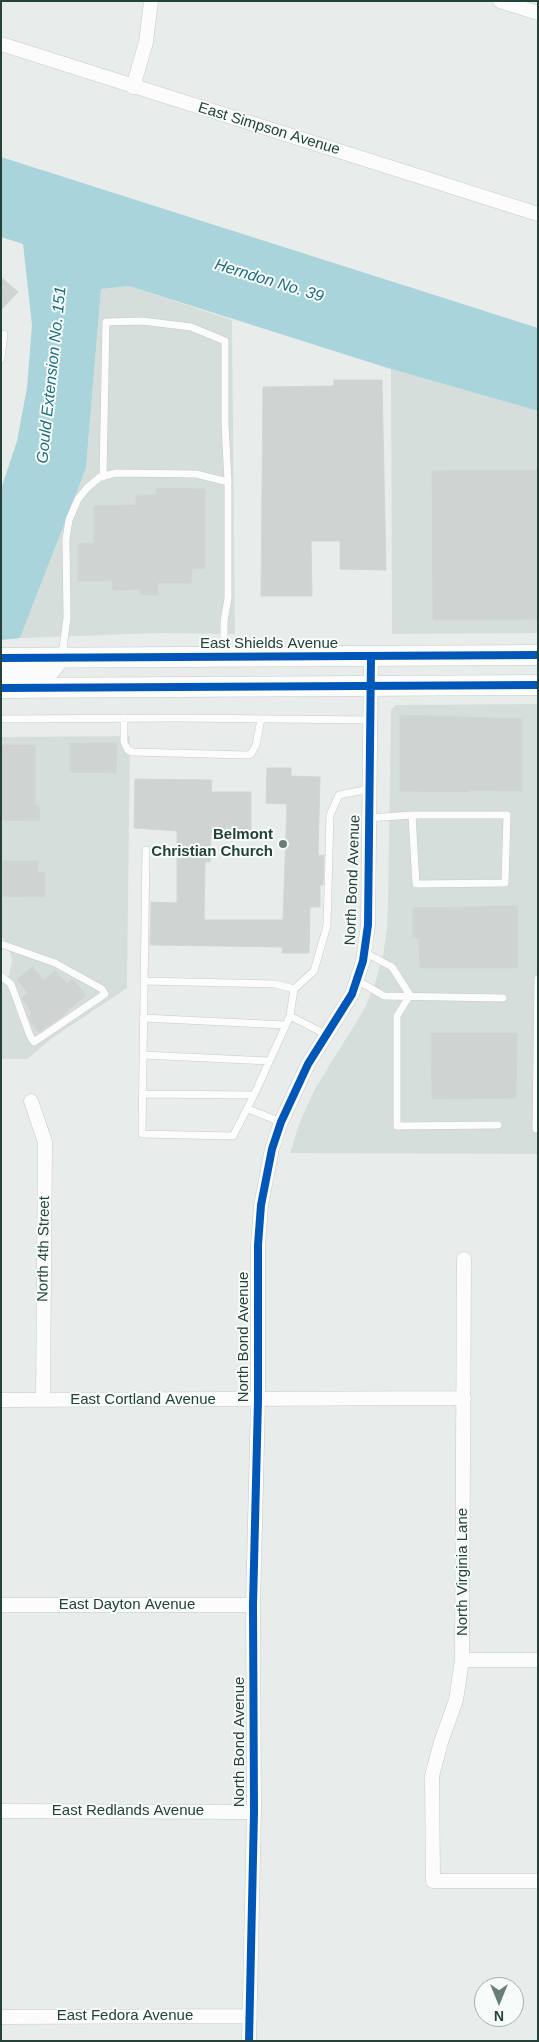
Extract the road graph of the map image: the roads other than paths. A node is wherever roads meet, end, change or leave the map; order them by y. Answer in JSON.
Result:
{"nodes":[{"id":1,"x":151,"y":1,"type":"edge"},
{"id":2,"x":500,"y":1,"type":"edge"},
{"id":3,"x":538,"y":14,"type":"edge"},
{"id":4,"x":1,"y":44,"type":"edge"},
{"id":5,"x":133,"y":87,"type":"junction"},
{"id":6,"x":538,"y":214,"type":"edge"},
{"id":7,"x":4,"y":334,"type":"dead end"},
{"id":8,"x":1,"y":359,"type":"edge"},
{"id":9,"x":103,"y":477,"type":"junction"},
{"id":10,"x":228,"y":482,"type":"junction"},
{"id":11,"x":538,"y":656,"type":"edge"},
{"id":12,"x":371,"y":657,"type":"junction"},
{"id":13,"x":1,"y":658,"type":"edge"},
{"id":14,"x":62,"y":658,"type":"junction"},
{"id":15,"x":224,"y":658,"type":"junction"},
{"id":16,"x":1,"y":673,"type":"edge"},
{"id":17,"x":371,"y":685,"type":"junction"},
{"id":18,"x":538,"y":685,"type":"edge"},
{"id":19,"x":1,"y":688,"type":"edge"},
{"id":20,"x":124,"y":718,"type":"junction"},
{"id":21,"x":1,"y":719,"type":"edge"},
{"id":22,"x":261,"y":719,"type":"junction"},
{"id":23,"x":371,"y":720,"type":"junction"},
{"id":24,"x":370,"y":789,"type":"junction"},
{"id":25,"x":412,"y":815,"type":"junction"},
{"id":26,"x":369,"y":818,"type":"junction"},
{"id":27,"x":146,"y":850,"type":"dead end"},
{"id":28,"x":1,"y":944,"type":"edge"},
{"id":29,"x":364,"y":952,"type":"junction"},
{"id":30,"x":1,"y":976,"type":"edge"},
{"id":31,"x":538,"y":979,"type":"edge"},
{"id":32,"x":356,"y":980,"type":"junction"},
{"id":33,"x":144,"y":981,"type":"junction"},
{"id":34,"x":294,"y":989,"type":"junction"},
{"id":35,"x":410,"y":995,"type":"junction"},
{"id":36,"x":503,"y":998,"type":"dead end"},
{"id":37,"x":290,"y":1016,"type":"junction"},
{"id":38,"x":143,"y":1018,"type":"junction"},
{"id":39,"x":285,"y":1025,"type":"junction"},
{"id":40,"x":328,"y":1036,"type":"junction"},
{"id":41,"x":143,"y":1055,"type":"junction"},
{"id":42,"x":269,"y":1061,"type":"junction"},
{"id":43,"x":142,"y":1094,"type":"junction"},
{"id":44,"x":254,"y":1095,"type":"junction"},
{"id":45,"x":31,"y":1101,"type":"dead end"},
{"id":46,"x":248,"y":1109,"type":"junction"},
{"id":47,"x":281,"y":1122,"type":"junction"},
{"id":48,"x":498,"y":1125,"type":"dead end"},
{"id":49,"x":538,"y":1129,"type":"edge"},
{"id":50,"x":464,"y":1259,"type":"dead end"},
{"id":51,"x":464,"y":1398,"type":"junction"},
{"id":52,"x":1,"y":1400,"type":"edge"},
{"id":53,"x":43,"y":1400,"type":"junction"},
{"id":54,"x":258,"y":1400,"type":"junction"},
{"id":55,"x":1,"y":1605,"type":"edge"},
{"id":56,"x":253,"y":1605,"type":"junction"},
{"id":57,"x":462,"y":1660,"type":"junction"},
{"id":58,"x":538,"y":1660,"type":"edge"},
{"id":59,"x":1,"y":1811,"type":"edge"},
{"id":60,"x":254,"y":1812,"type":"junction"},
{"id":61,"x":538,"y":1881,"type":"edge"},
{"id":62,"x":250,"y":2016,"type":"junction"},
{"id":63,"x":1,"y":2017,"type":"edge"},
{"id":64,"x":249,"y":2041,"type":"edge"}],
"edges":[{"from":1,"to":5,"type":"street"},
{"from":2,"to":3,"type":"street"},
{"from":4,"to":5,"type":"street","name":"East Simpson Avenue"},
{"from":5,"to":6,"type":"street","name":"East Simpson Avenue"},
{"from":7,"to":8,"type":"lane"},
{"from":9,"to":10,"type":"lane"},
{"from":9,"to":10,"type":"lane"},
{"from":9,"to":14,"type":"lane"},
{"from":10,"to":15,"type":"lane"},
{"from":11,"to":12,"type":"main road","name":"East Shields Avenue"},
{"from":12,"to":15,"type":"main road","name":"East Shields Avenue"},
{"from":12,"to":17,"type":"street","name":"North Bond Avenue"},
{"from":13,"to":14,"type":"main road","name":"East Shields Avenue"},
{"from":14,"to":15,"type":"main road","name":"East Shields Avenue"},
{"from":14,"to":16,"type":"main road"},
{"from":17,"to":18,"type":"main road"},
{"from":17,"to":19,"type":"main road"},
{"from":17,"to":23,"type":"street","name":"North Bond Avenue"},
{"from":20,"to":21,"type":"lane"},
{"from":20,"to":22,"type":"lane"},
{"from":20,"to":22,"type":"lane"},
{"from":22,"to":23,"type":"lane"},
{"from":23,"to":24,"type":"street","name":"North Bond Avenue"},
{"from":24,"to":26,"type":"street","name":"North Bond Avenue"},
{"from":24,"to":34,"type":"lane"},
{"from":25,"to":25,"type":"lane"},
{"from":25,"to":26,"type":"lane"},
{"from":26,"to":29,"type":"street","name":"North Bond Avenue"},
{"from":27,"to":33,"type":"lane"},
{"from":28,"to":30,"type":"lane"},
{"from":29,"to":32,"type":"street","name":"North Bond Avenue"},
{"from":29,"to":35,"type":"lane"},
{"from":31,"to":49,"type":"lane"},
{"from":32,"to":35,"type":"lane"},
{"from":32,"to":40,"type":"street","name":"North Bond Avenue"},
{"from":33,"to":34,"type":"lane"},
{"from":33,"to":38,"type":"lane"},
{"from":34,"to":37,"type":"lane"},
{"from":35,"to":36,"type":"lane"},
{"from":35,"to":48,"type":"lane"},
{"from":37,"to":39,"type":"lane"},
{"from":37,"to":40,"type":"lane"},
{"from":38,"to":39,"type":"lane"},
{"from":38,"to":41,"type":"lane"},
{"from":39,"to":42,"type":"lane"},
{"from":40,"to":47,"type":"street","name":"North Bond Avenue"},
{"from":41,"to":42,"type":"lane"},
{"from":41,"to":43,"type":"lane"},
{"from":42,"to":44,"type":"lane"},
{"from":43,"to":44,"type":"lane"},
{"from":43,"to":46,"type":"lane"},
{"from":44,"to":46,"type":"lane"},
{"from":45,"to":53,"type":"street","name":"North 4th Street"},
{"from":46,"to":47,"type":"lane"},
{"from":47,"to":54,"type":"street","name":"North Bond Avenue"},
{"from":50,"to":51,"type":"street","name":"North Virginia Lane"},
{"from":51,"to":54,"type":"street","name":"East Cortland Avenue"},
{"from":51,"to":57,"type":"street","name":"North Virginia Lane"},
{"from":52,"to":53,"type":"street","name":"East Cortland Avenue"},
{"from":53,"to":54,"type":"street","name":"East Cortland Avenue"},
{"from":54,"to":56,"type":"street","name":"North Bond Avenue"},
{"from":55,"to":56,"type":"street","name":"East Dayton Avenue"},
{"from":56,"to":60,"type":"street","name":"North Bond Avenue"},
{"from":57,"to":58,"type":"street"},
{"from":57,"to":61,"type":"street","name":"North Virginia Lane"},
{"from":59,"to":60,"type":"street","name":"East Redlands Avenue"},
{"from":60,"to":62,"type":"street","name":"North Bond Avenue"},
{"from":62,"to":63,"type":"street","name":"East Fedora Avenue"},
{"from":62,"to":64,"type":"street","name":"North Bond Avenue"}]}
